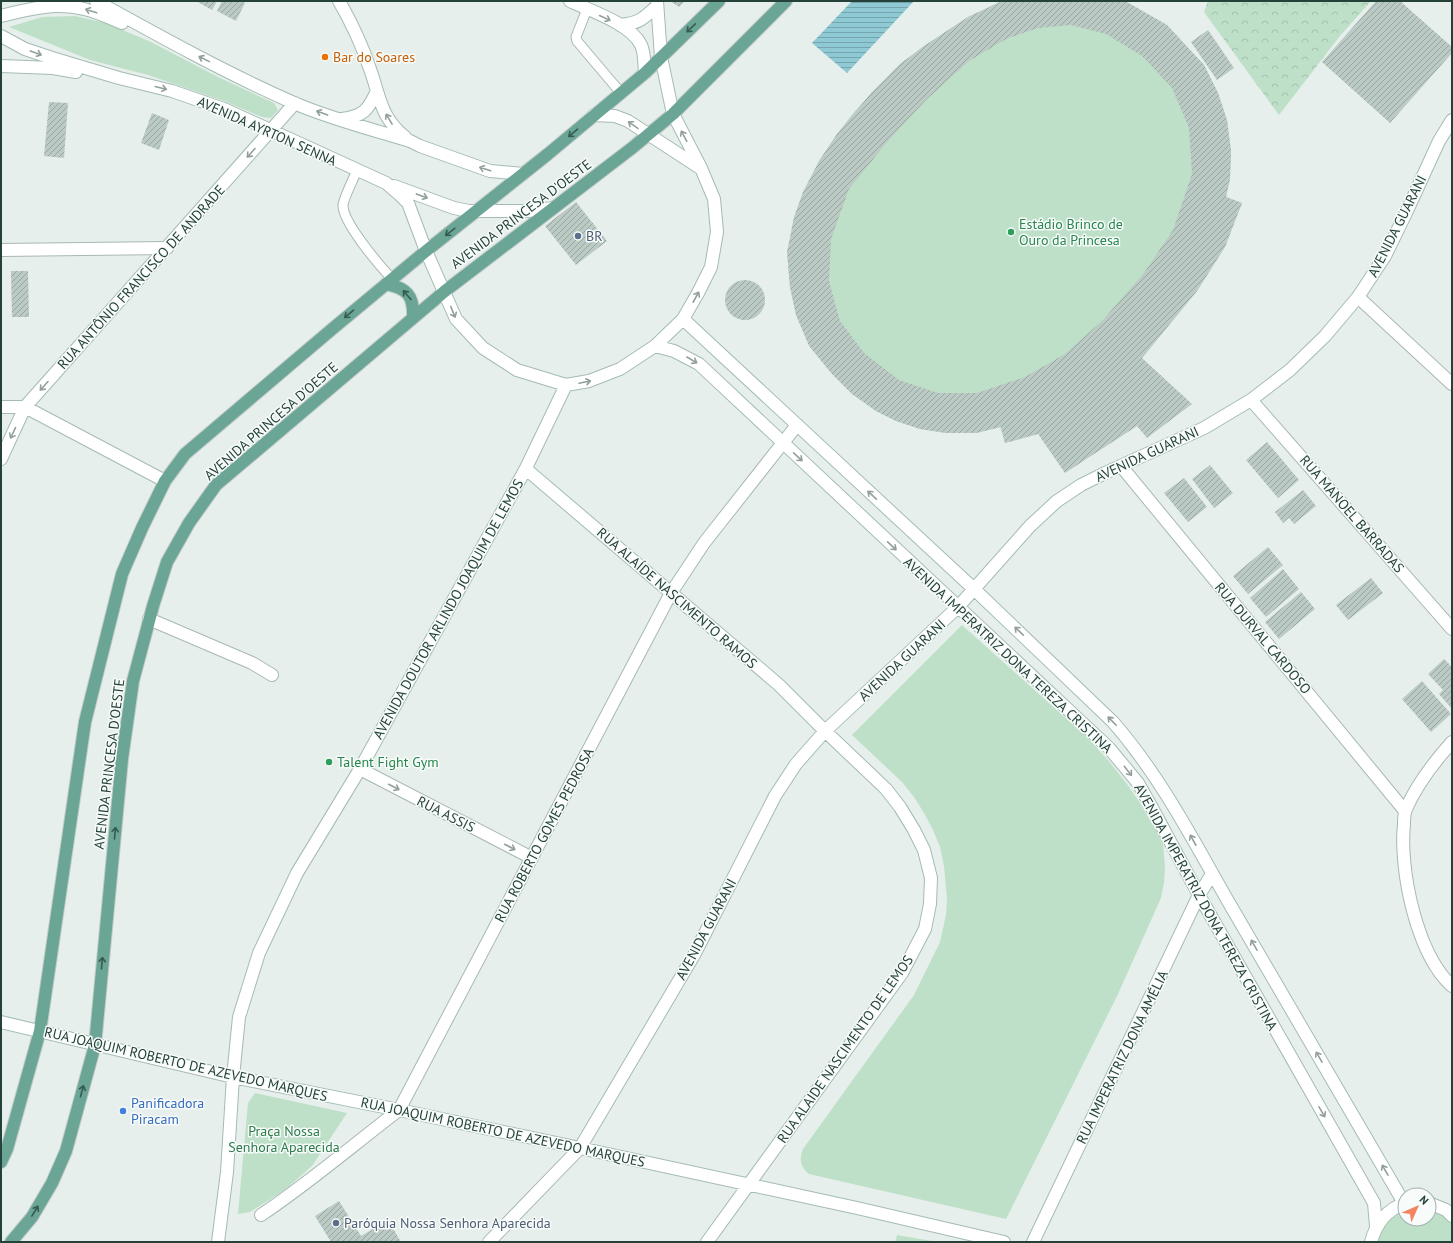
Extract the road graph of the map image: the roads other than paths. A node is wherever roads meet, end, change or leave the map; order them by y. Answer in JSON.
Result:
{"nodes":[{"id":1,"x":96,"y":1,"type":"edge"},
{"id":2,"x":339,"y":1,"type":"edge"},
{"id":3,"x":570,"y":1,"type":"edge"},
{"id":4,"x":719,"y":1,"type":"edge"},
{"id":5,"x":786,"y":1,"type":"edge"},
{"id":6,"x":657,"y":4,"type":"edge"},
{"id":7,"x":587,"y":9,"type":"junction"},
{"id":8,"x":1,"y":16,"type":"edge"},
{"id":9,"x":620,"y":25,"type":"junction"},
{"id":10,"x":1,"y":36,"type":"edge"},
{"id":11,"x":179,"y":47,"type":"junction"},
{"id":12,"x":661,"y":57,"type":"junction"},
{"id":13,"x":1,"y":66,"type":"edge"},
{"id":14,"x":645,"y":73,"type":"junction"},
{"id":15,"x":119,"y":78,"type":"junction"},
{"id":16,"x":377,"y":91,"type":"junction"},
{"id":17,"x":621,"y":93,"type":"junction"},
{"id":18,"x":295,"y":103,"type":"junction"},
{"id":19,"x":673,"y":114,"type":"junction"},
{"id":20,"x":594,"y":115,"type":"junction"},
{"id":21,"x":340,"y":119,"type":"junction"},
{"id":22,"x":1452,"y":120,"type":"edge"},
{"id":23,"x":270,"y":131,"type":"junction"},
{"id":24,"x":648,"y":135,"type":"junction"},
{"id":25,"x":410,"y":141,"type":"junction"},
{"id":26,"x":702,"y":168,"type":"junction"},
{"id":27,"x":357,"y":170,"type":"junction"},
{"id":28,"x":523,"y":174,"type":"junction"},
{"id":29,"x":386,"y":183,"type":"junction"},
{"id":30,"x":553,"y":208,"type":"junction"},
{"id":31,"x":476,"y":211,"type":"junction"},
{"id":32,"x":167,"y":248,"type":"junction"},
{"id":33,"x":1,"y":250,"type":"edge"},
{"id":34,"x":426,"y":251,"type":"junction"},
{"id":35,"x":389,"y":282,"type":"junction"},
{"id":36,"x":445,"y":291,"type":"junction"},
{"id":37,"x":1358,"y":297,"type":"junction"},
{"id":38,"x":413,"y":317,"type":"junction"},
{"id":39,"x":683,"y":319,"type":"junction"},
{"id":40,"x":655,"y":346,"type":"junction"},
{"id":41,"x":1452,"y":384,"type":"edge"},
{"id":42,"x":566,"y":385,"type":"junction"},
{"id":43,"x":1251,"y":400,"type":"junction"},
{"id":44,"x":1,"y":407,"type":"edge"},
{"id":45,"x":25,"y":407,"type":"junction"},
{"id":46,"x":797,"y":425,"type":"junction"},
{"id":47,"x":783,"y":443,"type":"junction"},
{"id":48,"x":1,"y":459,"type":"edge"},
{"id":49,"x":1121,"y":466,"type":"junction"},
{"id":50,"x":526,"y":469,"type":"junction"},
{"id":51,"x":165,"y":481,"type":"junction"},
{"id":52,"x":974,"y":588,"type":"junction"},
{"id":53,"x":670,"y":593,"type":"junction"},
{"id":54,"x":958,"y":607,"type":"junction"},
{"id":55,"x":149,"y":619,"type":"junction"},
{"id":56,"x":1452,"y":629,"type":"edge"},
{"id":57,"x":272,"y":675,"type":"dead end"},
{"id":58,"x":825,"y":732,"type":"junction"},
{"id":59,"x":1452,"y":742,"type":"edge"},
{"id":60,"x":360,"y":769,"type":"junction"},
{"id":61,"x":1405,"y":811,"type":"junction"},
{"id":62,"x":532,"y":858,"type":"junction"},
{"id":63,"x":1212,"y":874,"type":"junction"},
{"id":64,"x":1199,"y":895,"type":"junction"},
{"id":65,"x":1452,"y":986,"type":"edge"},
{"id":66,"x":1,"y":1022,"type":"edge"},
{"id":67,"x":40,"y":1031,"type":"junction"},
{"id":68,"x":95,"y":1044,"type":"junction"},
{"id":69,"x":233,"y":1077,"type":"junction"},
{"id":70,"x":399,"y":1110,"type":"junction"},
{"id":71,"x":580,"y":1148,"type":"junction"},
{"id":72,"x":1,"y":1162,"type":"edge"},
{"id":73,"x":749,"y":1184,"type":"junction"},
{"id":74,"x":1397,"y":1189,"type":"edge"},
{"id":75,"x":1397,"y":1206,"type":"edge"},
{"id":76,"x":1437,"y":1206,"type":"edge"},
{"id":77,"x":261,"y":1215,"type":"dead end"},
{"id":78,"x":1452,"y":1215,"type":"edge"},
{"id":79,"x":1376,"y":1226,"type":"junction"},
{"id":80,"x":11,"y":1242,"type":"edge"},
{"id":81,"x":218,"y":1242,"type":"edge"},
{"id":82,"x":489,"y":1242,"type":"edge"},
{"id":83,"x":707,"y":1242,"type":"edge"},
{"id":84,"x":1004,"y":1242,"type":"edge"},
{"id":85,"x":1033,"y":1242,"type":"edge"},
{"id":86,"x":1371,"y":1242,"type":"edge"}],
"edges":[{"from":1,"to":11,"type":"street"},
{"from":2,"to":16,"type":"street"},
{"from":3,"to":7,"type":"street"},
{"from":4,"to":12,"type":"main road","name":"AVENIDA PRINCESA D'OESTE","one_way":true},
{"from":5,"to":19,"type":"main road","name":"AVENIDA PRINCESA D'OESTE"},
{"from":6,"to":9,"type":"street"},
{"from":6,"to":12,"type":"street"},
{"from":7,"to":9,"type":"street","one_way":true},
{"from":7,"to":17,"type":"lane"},
{"from":11,"to":8,"type":"street","one_way":true},
{"from":9,"to":14,"type":"street"},
{"from":10,"to":15,"type":"street","name":"AVENIDA AYRTON SENNA","one_way":true},
{"from":18,"to":11,"type":"street","one_way":true},
{"from":12,"to":14,"type":"main road","name":"AVENIDA PRINCESA D'OESTE"},
{"from":12,"to":19,"type":"street"},
{"from":13,"to":15,"type":"street"},
{"from":14,"to":17,"type":"main road","name":"AVENIDA PRINCESA D'OESTE"},
{"from":15,"to":23,"type":"street","name":"AVENIDA AYRTON SENNA","one_way":true},
{"from":16,"to":21,"type":"street"},
{"from":25,"to":16,"type":"street","one_way":true},
{"from":17,"to":20,"type":"main road","name":"AVENIDA PRINCESA D'OESTE"},
{"from":21,"to":18,"type":"street","one_way":true},
{"from":18,"to":23,"type":"street","name":"RUA ANTÔNIO FRANCISCO DE ANDRADE"},
{"from":19,"to":24,"type":"main road","name":"AVENIDA PRINCESA D'OESTE"},
{"from":26,"to":19,"type":"street","one_way":true},
{"from":24,"to":20,"type":"street","one_way":true},
{"from":20,"to":28,"type":"main road","name":"AVENIDA PRINCESA D'OESTE","one_way":true},
{"from":21,"to":25,"type":"street"},
{"from":22,"to":37,"type":"street","name":"AVENIDA GUARANI"},
{"from":23,"to":27,"type":"street","name":"AVENIDA AYRTON SENNA"},
{"from":23,"to":32,"type":"street","name":"RUA ANTÔNIO FRANCISCO DE ANDRADE","one_way":true},
{"from":24,"to":26,"type":"street"},
{"from":24,"to":30,"type":"main road","name":"AVENIDA PRINCESA D'OESTE"},
{"from":28,"to":25,"type":"street","one_way":true},
{"from":39,"to":26,"type":"street","one_way":true},
{"from":27,"to":29,"type":"street","name":"AVENIDA AYRTON SENNA"},
{"from":27,"to":35,"type":"lane"},
{"from":28,"to":31,"type":"main road","name":"AVENIDA PRINCESA D'OESTE"},
{"from":29,"to":31,"type":"street","one_way":true},
{"from":29,"to":34,"type":"street","name":"AVENIDA AYRTON SENNA"},
{"from":30,"to":31,"type":"street"},
{"from":30,"to":36,"type":"main road","name":"AVENIDA PRINCESA D'OESTE"},
{"from":31,"to":34,"type":"main road","name":"AVENIDA PRINCESA D'OESTE","one_way":true},
{"from":32,"to":33,"type":"street"},
{"from":32,"to":45,"type":"street","name":"RUA ANTÔNIO FRANCISCO DE ANDRADE","one_way":true},
{"from":34,"to":35,"type":"main road","name":"AVENIDA PRINCESA D'OESTE"},
{"from":34,"to":36,"type":"street","name":"AVENIDA AYRTON SENNA"},
{"from":38,"to":35,"type":"main road","one_way":true},
{"from":35,"to":51,"type":"main road","name":"AVENIDA PRINCESA D'OESTE","one_way":true},
{"from":36,"to":38,"type":"main road","name":"AVENIDA PRINCESA D'OESTE"},
{"from":36,"to":42,"type":"street","name":"AVENIDA AYRTON SENNA","one_way":true},
{"from":37,"to":41,"type":"street"},
{"from":37,"to":43,"type":"street","name":"AVENIDA GUARANI"},
{"from":38,"to":55,"type":"main road","name":"AVENIDA PRINCESA D'OESTE"},
{"from":39,"to":40,"type":"street"},
{"from":39,"to":46,"type":"street","name":"AVENIDA IMPERATRIZ DONA TEREZA CRISTINA"},
{"from":42,"to":40,"type":"street","one_way":true},
{"from":40,"to":47,"type":"street","name":"AVENIDA IMPERATRIZ DONA TEREZA CRISTINA","one_way":true},
{"from":42,"to":50,"type":"street","name":"AVENIDA DOUTOR ARLINDO JOAQUIM DE LEMOS"},
{"from":43,"to":49,"type":"street","name":"AVENIDA GUARANI"},
{"from":43,"to":56,"type":"street","name":"RUA MANOEL BARRADAS"},
{"from":44,"to":45,"type":"street"},
{"from":45,"to":48,"type":"street","name":"RUA ANTÔNIO FRANCISCO DE ANDRADE","one_way":true},
{"from":45,"to":51,"type":"street"},
{"from":46,"to":47,"type":"street","name":"RUA ROBERTO GOMES PEDROSA"},
{"from":52,"to":46,"type":"street","name":"AVENIDA IMPERATRIZ DONA TEREZA CRISTINA","one_way":true},
{"from":47,"to":53,"type":"street","name":"RUA ROBERTO GOMES PEDROSA"},
{"from":47,"to":54,"type":"street","name":"AVENIDA IMPERATRIZ DONA TEREZA CRISTINA","one_way":true},
{"from":49,"to":52,"type":"street","name":"AVENIDA GUARANI"},
{"from":49,"to":61,"type":"street","name":"RUA DURVAL CARDOSO"},
{"from":50,"to":53,"type":"street","name":"RUA ALAÍDE NASCIMENTO RAMOS"},
{"from":50,"to":60,"type":"street","name":"AVENIDA DOUTOR ARLINDO JOAQUIM DE LEMOS"},
{"from":51,"to":67,"type":"main road","name":"AVENIDA PRINCESA D'OESTE"},
{"from":52,"to":54,"type":"street","name":"AVENIDA GUARANI"},
{"from":63,"to":52,"type":"street","name":"AVENIDA IMPERATRIZ DONA TEREZA CRISTINA","one_way":true},
{"from":53,"to":58,"type":"street","name":"RUA ALAÍDE NASCIMENTO RAMOS"},
{"from":53,"to":62,"type":"street","name":"RUA ROBERTO GOMES PEDROSA"},
{"from":54,"to":58,"type":"street","name":"AVENIDA GUARANI"},
{"from":54,"to":64,"type":"street","name":"AVENIDA IMPERATRIZ DONA TEREZA CRISTINA","one_way":true},
{"from":55,"to":57,"type":"street"},
{"from":68,"to":55,"type":"main road","name":"AVENIDA PRINCESA D'OESTE","one_way":true},
{"from":58,"to":71,"type":"street","name":"AVENIDA GUARANI"},
{"from":58,"to":73,"type":"street","name":"RUA ALAIDE NASCIMENTO DE LEMOS"},
{"from":59,"to":61,"type":"street"},
{"from":60,"to":62,"type":"street","name":"RUA ASSIS","one_way":true},
{"from":60,"to":69,"type":"street","name":"AVENIDA DOUTOR ARLINDO JOAQUIM DE LEMOS"},
{"from":61,"to":65,"type":"street"},
{"from":62,"to":70,"type":"street","name":"RUA ROBERTO GOMES PEDROSA"},
{"from":63,"to":64,"type":"street","name":"RUA IMPERATRIZ DONA AMÉLIA"},
{"from":74,"to":63,"type":"street","name":"AVENIDA IMPERATRIZ DONA TEREZA CRISTINA","one_way":true},
{"from":64,"to":79,"type":"street","name":"AVENIDA IMPERATRIZ DONA TEREZA CRISTINA","one_way":true},
{"from":64,"to":85,"type":"street","name":"RUA IMPERATRIZ DONA AMÉLIA"},
{"from":66,"to":67,"type":"street","name":"RUA JOAQUIM ROBERTO DE AZEVEDO MARQUES"},
{"from":67,"to":68,"type":"street","name":"RUA JOAQUIM ROBERTO DE AZEVEDO MARQUES"},
{"from":67,"to":72,"type":"main road","name":"AVENIDA PRINCESA D'OESTE"},
{"from":68,"to":69,"type":"street","name":"RUA JOAQUIM ROBERTO DE AZEVEDO MARQUES"},
{"from":80,"to":68,"type":"main road","name":"AVENIDA PRINCESA D'OESTE","one_way":true},
{"from":69,"to":70,"type":"street","name":"RUA JOAQUIM ROBERTO DE AZEVEDO MARQUES"},
{"from":69,"to":81,"type":"street","name":"AVENIDA DOUTOR ARLINDO JOAQUIM DE LEMOS"},
{"from":70,"to":71,"type":"street","name":"RUA JOAQUIM ROBERTO DE AZEVEDO MARQUES"},
{"from":70,"to":77,"type":"street","name":"RUA ROBERTO GOMES PEDROSA"},
{"from":71,"to":73,"type":"street","name":"RUA JOAQUIM ROBERTO DE AZEVEDO MARQUES"},
{"from":71,"to":82,"type":"street","name":"AVENIDA GUARANI"},
{"from":73,"to":83,"type":"street","name":"RUA ALAIDE NASCIMENTO DE LEMOS"},
{"from":73,"to":84,"type":"street","name":"RUA JOAQUIM ROBERTO DE AZEVEDO MARQUES"},
{"from":75,"to":79,"type":"street"},
{"from":76,"to":78,"type":"street"},
{"from":79,"to":86,"type":"street"}]}
